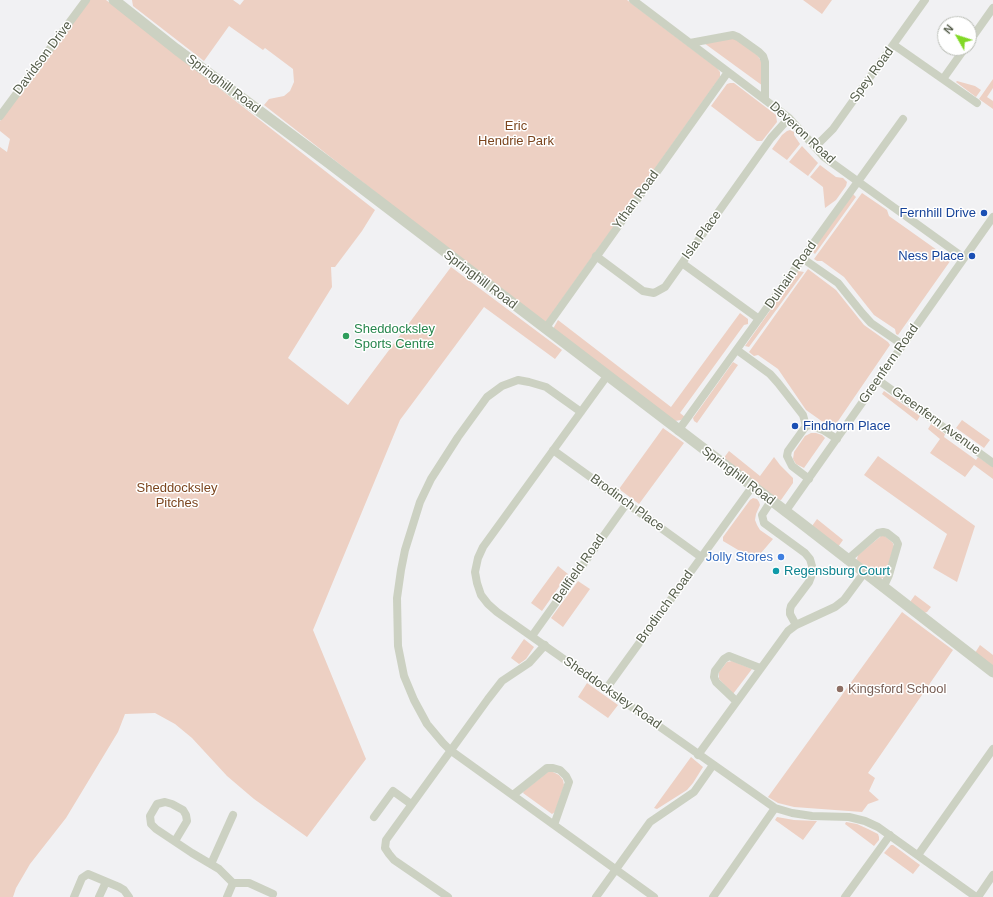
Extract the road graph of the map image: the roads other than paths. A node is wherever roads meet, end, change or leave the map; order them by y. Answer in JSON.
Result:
{"nodes":[{"id":1,"x":86,"y":0,"type":"edge"},
{"id":2,"x":114,"y":0,"type":"edge"},
{"id":3,"x":632,"y":0,"type":"edge"},
{"id":4,"x":926,"y":0,"type":"edge"},
{"id":5,"x":993,"y":8,"type":"edge"},
{"id":6,"x":977,"y":31,"type":"edge"},
{"id":7,"x":690,"y":43,"type":"junction"},
{"id":8,"x":894,"y":45,"type":"junction"},
{"id":9,"x":959,"y":56,"type":"edge"},
{"id":10,"x":728,"y":72,"type":"junction"},
{"id":11,"x":943,"y":79,"type":"junction"},
{"id":12,"x":765,"y":99,"type":"junction"},
{"id":13,"x":977,"y":103,"type":"dead end"},
{"id":14,"x":0,"y":116,"type":"edge"},
{"id":15,"x":789,"y":118,"type":"junction"},
{"id":16,"x":903,"y":119,"type":"dead end"},
{"id":17,"x":815,"y":147,"type":"junction"},
{"id":18,"x":857,"y":182,"type":"junction"},
{"id":19,"x":993,"y":217,"type":"edge"},
{"id":20,"x":596,"y":256,"type":"junction"},
{"id":21,"x":802,"y":258,"type":"junction"},
{"id":22,"x":964,"y":258,"type":"junction"},
{"id":23,"x":682,"y":263,"type":"junction"},
{"id":24,"x":760,"y":319,"type":"junction"},
{"id":25,"x":545,"y":329,"type":"junction"},
{"id":26,"x":903,"y":345,"type":"junction"},
{"id":27,"x":737,"y":350,"type":"junction"},
{"id":28,"x":607,"y":376,"type":"junction"},
{"id":29,"x":878,"y":380,"type":"junction"},
{"id":30,"x":580,"y":412,"type":"junction"},
{"id":31,"x":806,"y":426,"type":"junction"},
{"id":32,"x":678,"y":431,"type":"junction"},
{"id":33,"x":837,"y":439,"type":"junction"},
{"id":34,"x":554,"y":450,"type":"junction"},
{"id":35,"x":993,"y":462,"type":"edge"},
{"id":36,"x":809,"y":479,"type":"junction"},
{"id":37,"x":752,"y":487,"type":"junction"},
{"id":38,"x":771,"y":501,"type":"junction"},
{"id":39,"x":627,"y":503,"type":"junction"},
{"id":40,"x":785,"y":512,"type":"junction"},
{"id":41,"x":701,"y":556,"type":"junction"},
{"id":42,"x":847,"y":560,"type":"junction"},
{"id":43,"x":864,"y":573,"type":"junction"},
{"id":44,"x":883,"y":588,"type":"junction"},
{"id":45,"x":796,"y":625,"type":"junction"},
{"id":46,"x":532,"y":636,"type":"junction"},
{"id":47,"x":545,"y":645,"type":"junction"},
{"id":48,"x":760,"y":668,"type":"junction"},
{"id":49,"x":993,"y":672,"type":"edge"},
{"id":50,"x":606,"y":688,"type":"junction"},
{"id":51,"x":736,"y":701,"type":"junction"},
{"id":52,"x":450,"y":750,"type":"junction"},
{"id":53,"x":993,"y":750,"type":"edge"},
{"id":54,"x":698,"y":754,"type":"junction"},
{"id":55,"x":713,"y":765,"type":"junction"},
{"id":56,"x":513,"y":796,"type":"junction"},
{"id":57,"x":411,"y":804,"type":"junction"},
{"id":58,"x":774,"y":808,"type":"junction"},
{"id":59,"x":233,"y":815,"type":"dead end"},
{"id":60,"x":374,"y":817,"type":"dead end"},
{"id":61,"x":554,"y":825,"type":"junction"},
{"id":62,"x":890,"y":835,"type":"junction"},
{"id":63,"x":175,"y":841,"type":"junction"},
{"id":64,"x":918,"y":855,"type":"junction"},
{"id":65,"x":211,"y":864,"type":"junction"},
{"id":66,"x":616,"y":870,"type":"junction"},
{"id":67,"x":993,"y":876,"type":"edge"},
{"id":68,"x":106,"y":882,"type":"junction"},
{"id":69,"x":233,"y":883,"type":"junction"},
{"id":70,"x":273,"y":894,"type":"dead end"},
{"id":71,"x":74,"y":897,"type":"edge"},
{"id":72,"x":100,"y":897,"type":"edge"},
{"id":73,"x":129,"y":897,"type":"edge"},
{"id":74,"x":227,"y":897,"type":"edge"},
{"id":75,"x":448,"y":897,"type":"edge"},
{"id":76,"x":596,"y":897,"type":"edge"},
{"id":77,"x":654,"y":897,"type":"edge"},
{"id":78,"x":713,"y":897,"type":"edge"},
{"id":79,"x":845,"y":897,"type":"edge"},
{"id":80,"x":977,"y":897,"type":"edge"}],
"edges":[{"from":1,"to":14,"type":"street","name":"Davidson Drive"},
{"from":2,"to":25,"type":"street","name":"Springhill Road"},
{"from":3,"to":7,"type":"street","name":"Deveron Road"},
{"from":4,"to":8,"type":"street","name":"Spey Road"},
{"from":5,"to":6,"type":"street"},
{"from":7,"to":10,"type":"street","name":"Deveron Road"},
{"from":7,"to":12,"type":"street","name":"Deveron Road"},
{"from":8,"to":11,"type":"street"},
{"from":8,"to":17,"type":"street","name":"Spey Road"},
{"from":9,"to":11,"type":"street"},
{"from":10,"to":12,"type":"street","name":"Deveron Road"},
{"from":10,"to":20,"type":"street","name":"Ythan Road"},
{"from":11,"to":13,"type":"street"},
{"from":12,"to":15,"type":"street","name":"Deveron Road"},
{"from":15,"to":17,"type":"street","name":"Deveron Road"},
{"from":15,"to":23,"type":"street","name":"Isla Place"},
{"from":16,"to":18,"type":"street","name":"Dulnain Road"},
{"from":17,"to":18,"type":"street","name":"Deveron Road"},
{"from":18,"to":21,"type":"street","name":"Dulnain Road"},
{"from":18,"to":22,"type":"street"},
{"from":19,"to":22,"type":"street","name":"Greenfern Road"},
{"from":20,"to":23,"type":"street","name":"Isla Place"},
{"from":20,"to":25,"type":"street","name":"Ythan Road"},
{"from":21,"to":24,"type":"street","name":"Dulnain Road"},
{"from":21,"to":26,"type":"street"},
{"from":22,"to":26,"type":"street","name":"Greenfern Road"},
{"from":23,"to":24,"type":"street"},
{"from":24,"to":27,"type":"street","name":"Dulnain Road"},
{"from":25,"to":28,"type":"street","name":"Springhill Road"},
{"from":26,"to":29,"type":"street","name":"Greenfern Road"},
{"from":27,"to":31,"type":"street"},
{"from":27,"to":32,"type":"street","name":"Dulnain Road"},
{"from":28,"to":30,"type":"street","name":"Sheddocksley Road"},
{"from":28,"to":32,"type":"street","name":"Springhill Road"},
{"from":29,"to":33,"type":"street","name":"Greenfern Road"},
{"from":29,"to":35,"type":"street","name":"Greenfern Avenue"},
{"from":30,"to":34,"type":"street","name":"Sheddocksley Road"},
{"from":30,"to":52,"type":"street"},
{"from":31,"to":33,"type":"street"},
{"from":31,"to":36,"type":"street"},
{"from":32,"to":37,"type":"street","name":"Springhill Road"},
{"from":33,"to":36,"type":"street","name":"Greenfern Road"},
{"from":34,"to":39,"type":"street","name":"Brodinch Place"},
{"from":34,"to":46,"type":"street","name":"Sheddocksley Road"},
{"from":36,"to":40,"type":"street","name":"Greenfern Road"},
{"from":37,"to":38,"type":"street","name":"Springhill Road"},
{"from":37,"to":41,"type":"street","name":"Brodinch Road"},
{"from":38,"to":40,"type":"street","name":"Springhill Road"},
{"from":38,"to":45,"type":"street"},
{"from":39,"to":41,"type":"street","name":"Brodinch Place"},
{"from":39,"to":46,"type":"street","name":"Bellfield Road"},
{"from":40,"to":42,"type":"street","name":"Springhill Road"},
{"from":41,"to":50,"type":"street","name":"Brodinch Road"},
{"from":42,"to":43,"type":"street","name":"Springhill Road"},
{"from":42,"to":44,"type":"street"},
{"from":43,"to":44,"type":"street","name":"Springhill Road"},
{"from":43,"to":45,"type":"street"},
{"from":44,"to":49,"type":"street","name":"Springhill Road"},
{"from":45,"to":48,"type":"street"},
{"from":46,"to":47,"type":"street","name":"Sheddocksley Road"},
{"from":47,"to":50,"type":"street","name":"Sheddocksley Road"},
{"from":47,"to":52,"type":"street"},
{"from":48,"to":51,"type":"street"},
{"from":48,"to":51,"type":"street"},
{"from":50,"to":54,"type":"street","name":"Sheddocksley Road"},
{"from":51,"to":54,"type":"street"},
{"from":52,"to":56,"type":"street"},
{"from":52,"to":57,"type":"street"},
{"from":53,"to":64,"type":"street"},
{"from":54,"to":55,"type":"street","name":"Sheddocksley Road"},
{"from":55,"to":58,"type":"street","name":"Sheddocksley Road"},
{"from":55,"to":66,"type":"street"},
{"from":56,"to":61,"type":"street"},
{"from":56,"to":61,"type":"street"},
{"from":57,"to":60,"type":"street"},
{"from":57,"to":75,"type":"street"},
{"from":58,"to":62,"type":"street","name":"Sheddocksley Road"},
{"from":58,"to":78,"type":"street"},
{"from":59,"to":65,"type":"street"},
{"from":61,"to":66,"type":"street"},
{"from":62,"to":64,"type":"street","name":"Sheddocksley Road"},
{"from":62,"to":79,"type":"street"},
{"from":63,"to":63,"type":"street"},
{"from":63,"to":65,"type":"street"},
{"from":64,"to":80,"type":"street","name":"Sheddocksley Road"},
{"from":65,"to":69,"type":"street"},
{"from":66,"to":76,"type":"street"},
{"from":66,"to":77,"type":"street"},
{"from":67,"to":80,"type":"street"},
{"from":68,"to":71,"type":"street"},
{"from":68,"to":72,"type":"street"},
{"from":68,"to":73,"type":"street"},
{"from":69,"to":70,"type":"street"},
{"from":69,"to":74,"type":"street"}]}
